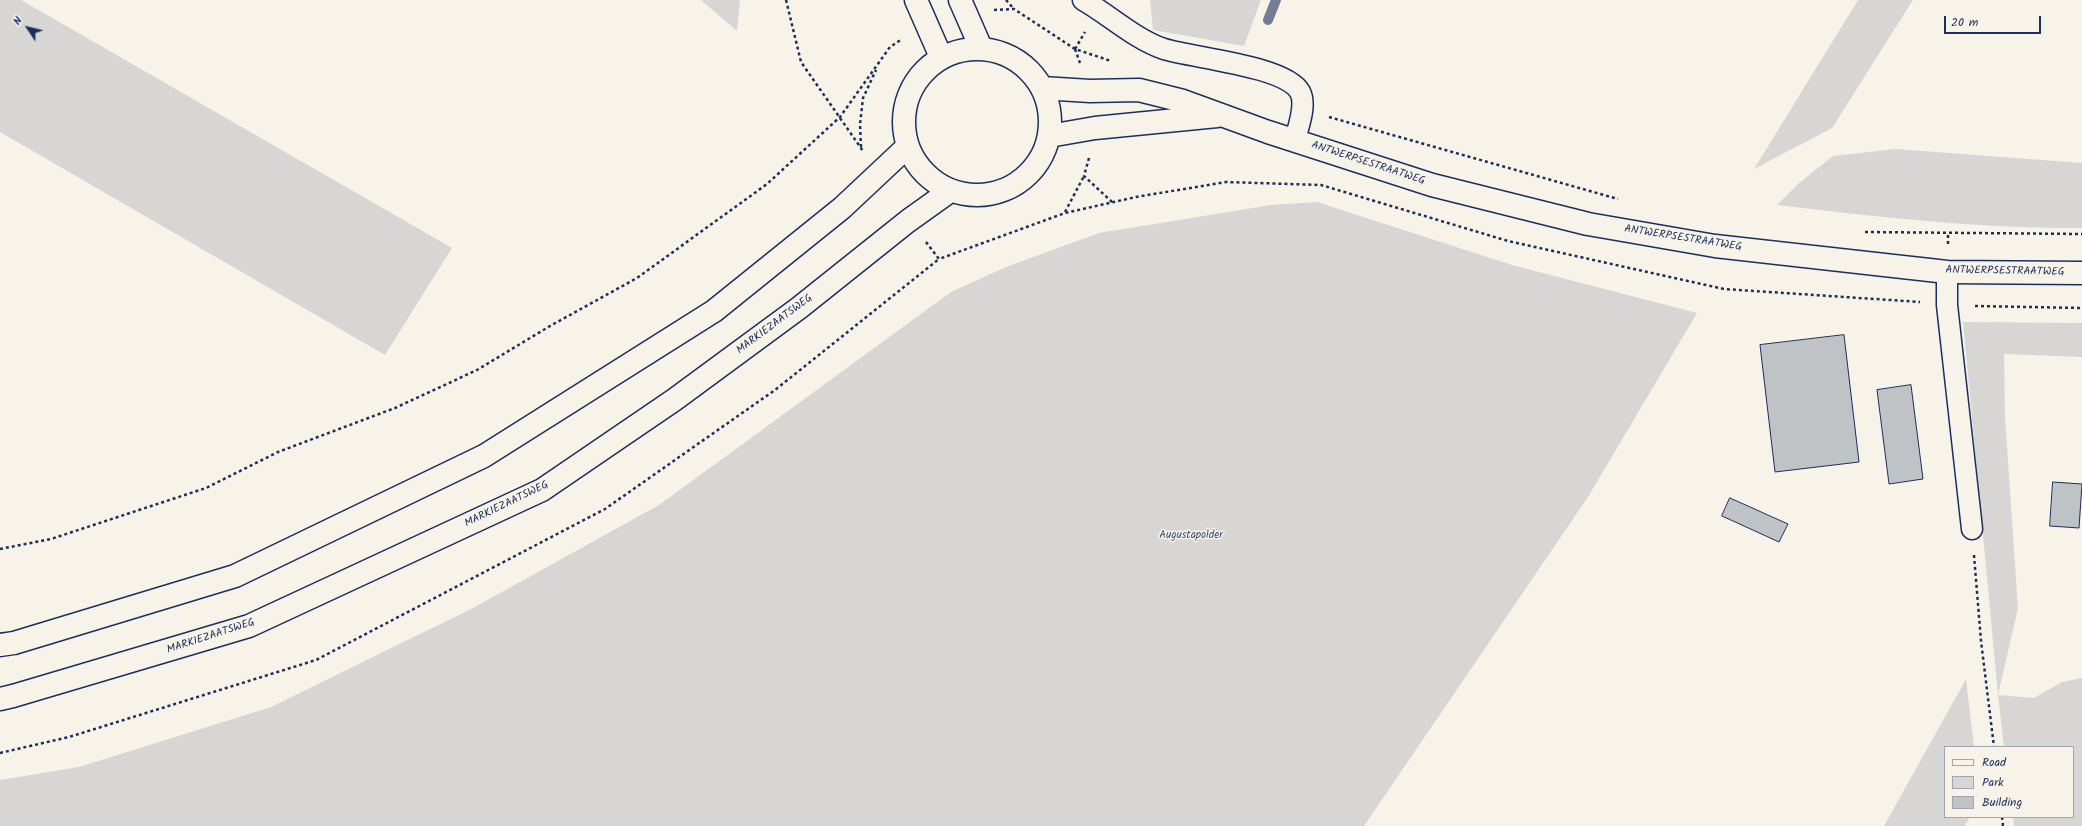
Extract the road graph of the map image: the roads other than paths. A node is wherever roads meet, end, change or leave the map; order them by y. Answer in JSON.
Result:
{"nodes":[{"id":1,"x":916,"y":0,"type":"edge"},
{"id":2,"x":960,"y":0,"type":"edge"},
{"id":3,"x":1096,"y":3,"type":"edge"},
{"id":4,"x":981,"y":48,"type":"junction"},
{"id":5,"x":941,"y":57,"type":"junction"},
{"id":6,"x":1042,"y":88,"type":"junction"},
{"id":7,"x":1224,"y":116,"type":"junction"},
{"id":8,"x":1049,"y":136,"type":"junction"},
{"id":9,"x":1295,"y":140,"type":"junction"},
{"id":10,"x":907,"y":147,"type":"junction"},
{"id":11,"x":950,"y":191,"type":"junction"},
{"id":12,"x":1947,"y":272,"type":"junction"},
{"id":13,"x":2082,"y":273,"type":"edge"},
{"id":14,"x":1972,"y":529,"type":"road end"},
{"id":15,"x":0,"y":645,"type":"edge"},
{"id":16,"x":0,"y":698,"type":"edge"}],
"edges":[{"from":1,"to":5,"type":"main road"},
{"from":2,"to":4,"type":"main road"},
{"from":3,"to":9,"type":"lane"},
{"from":4,"to":5,"type":"main road"},
{"from":4,"to":6,"type":"main road"},
{"from":5,"to":10,"type":"main road"},
{"from":6,"to":7,"type":"main road","name":"ANTWERPSESTRAATWEG"},
{"from":6,"to":8,"type":"main road"},
{"from":7,"to":8,"type":"main road","name":"ANTWERPSESTRAATWEG"},
{"from":7,"to":9,"type":"main road","name":"ANTWERPSESTRAATWEG"},
{"from":8,"to":11,"type":"main road"},
{"from":9,"to":12,"type":"main road","name":"ANTWERPSESTRAATWEG"},
{"from":10,"to":11,"type":"main road"},
{"from":10,"to":15,"type":"main road"},
{"from":11,"to":16,"type":"main road","name":"MARKIEZAATSWEG"},
{"from":12,"to":13,"type":"main road","name":"ANTWERPSESTRAATWEG"},
{"from":12,"to":14,"type":"lane"}]}
